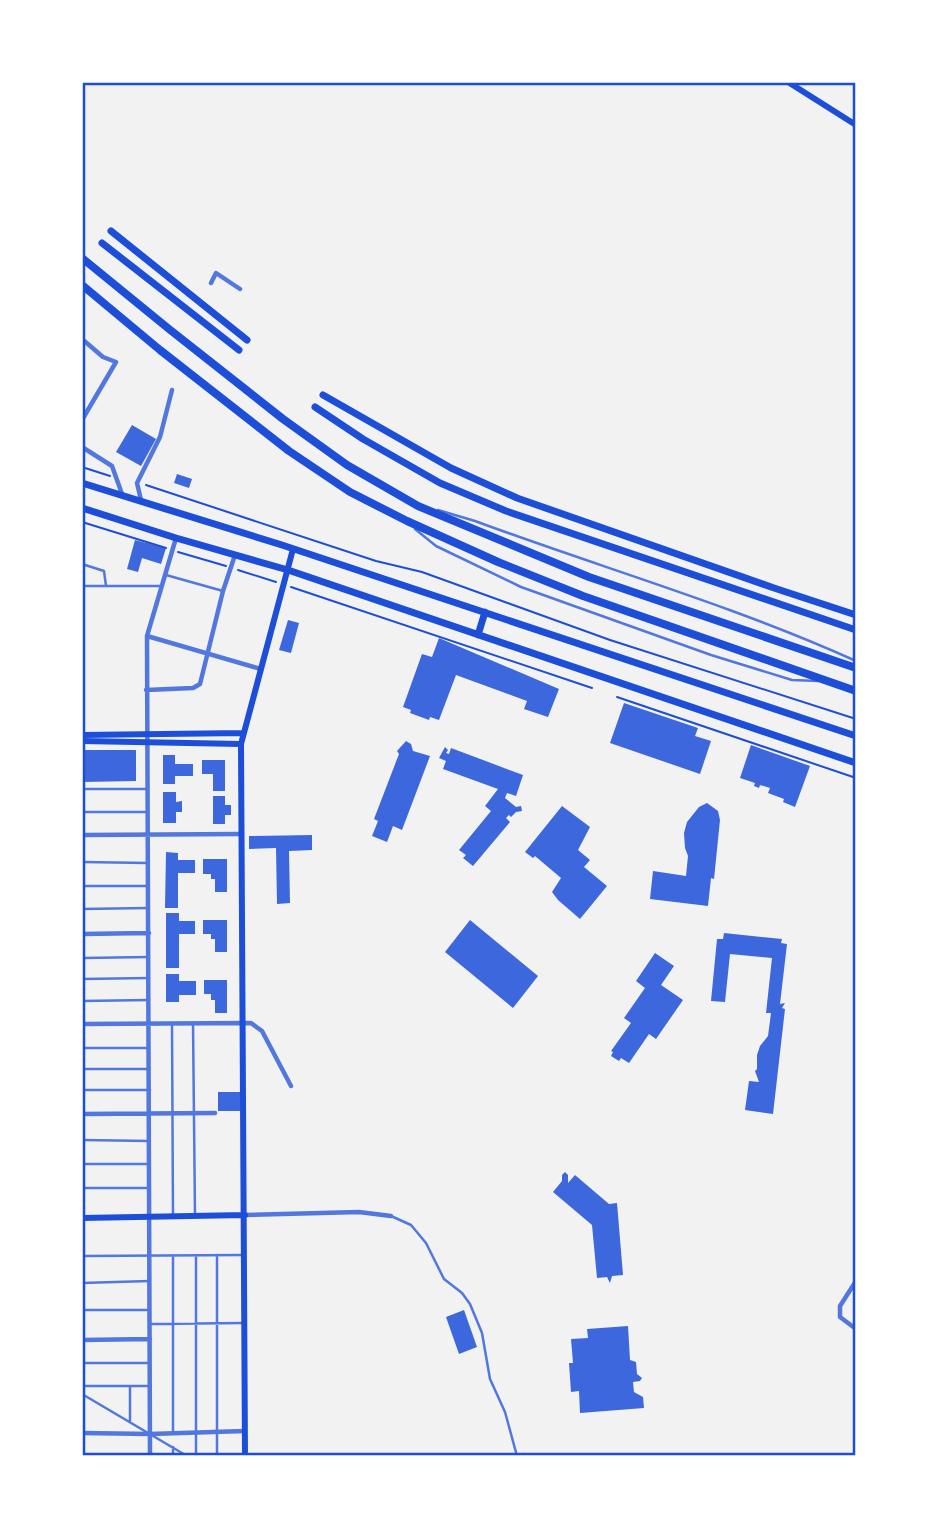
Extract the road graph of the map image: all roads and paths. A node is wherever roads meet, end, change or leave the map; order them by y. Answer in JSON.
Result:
{"nodes":[{"id":1,"x":788,"y":82,"type":"edge"},
{"id":2,"x":856,"y":125,"type":"edge"},
{"id":3,"x":111,"y":231,"type":"dead end"},
{"id":4,"x":102,"y":243,"type":"dead end"},
{"id":5,"x":82,"y":258,"type":"edge"},
{"id":6,"x":211,"y":283,"type":"dead end"},
{"id":7,"x":82,"y":285,"type":"edge"},
{"id":8,"x":240,"y":289,"type":"dead end"},
{"id":9,"x":247,"y":340,"type":"dead end"},
{"id":10,"x":83,"y":341,"type":"edge"},
{"id":11,"x":239,"y":350,"type":"dead end"},
{"id":12,"x":172,"y":390,"type":"dead end"},
{"id":13,"x":323,"y":396,"type":"dead end"},
{"id":14,"x":315,"y":407,"type":"dead end"},
{"id":15,"x":82,"y":420,"type":"edge"},
{"id":16,"x":82,"y":447,"type":"edge"},
{"id":17,"x":82,"y":467,"type":"edge"},
{"id":18,"x":116,"y":478,"type":"junction"},
{"id":19,"x":82,"y":483,"type":"edge"},
{"id":20,"x":137,"y":483,"type":"junction"},
{"id":21,"x":122,"y":494,"type":"junction"},
{"id":22,"x":141,"y":500,"type":"junction"},
{"id":23,"x":418,"y":506,"type":"junction"},
{"id":24,"x":82,"y":508,"type":"edge"},
{"id":25,"x":407,"y":521,"type":"junction"},
{"id":26,"x":82,"y":522,"type":"edge"},
{"id":27,"x":176,"y":538,"type":"junction"},
{"id":28,"x":293,"y":549,"type":"junction"},
{"id":29,"x":173,"y":551,"type":"junction"},
{"id":30,"x":235,"y":555,"type":"junction"},
{"id":31,"x":82,"y":564,"type":"edge"},
{"id":32,"x":231,"y":567,"type":"junction"},
{"id":33,"x":288,"y":570,"type":"junction"},
{"id":34,"x":166,"y":575,"type":"junction"},
{"id":35,"x":284,"y":585,"type":"junction"},
{"id":36,"x":82,"y":586,"type":"edge"},
{"id":37,"x":106,"y":586,"type":"junction"},
{"id":38,"x":162,"y":586,"type":"junction"},
{"id":39,"x":223,"y":591,"type":"junction"},
{"id":40,"x":485,"y":611,"type":"junction"},
{"id":41,"x":856,"y":615,"type":"edge"},
{"id":42,"x":856,"y":630,"type":"edge"},
{"id":43,"x":478,"y":635,"type":"junction"},
{"id":44,"x":147,"y":636,"type":"junction"},
{"id":45,"x":207,"y":654,"type":"junction"},
{"id":46,"x":856,"y":661,"type":"edge"},
{"id":47,"x":856,"y":668,"type":"edge"},
{"id":48,"x":261,"y":669,"type":"junction"},
{"id":49,"x":822,"y":681,"type":"junction"},
{"id":50,"x":592,"y":688,"type":"dead end"},
{"id":51,"x":146,"y":690,"type":"junction"},
{"id":52,"x":856,"y":691,"type":"edge"},
{"id":53,"x":617,"y":697,"type":"dead end"},
{"id":54,"x":856,"y":719,"type":"edge"},
{"id":55,"x":244,"y":733,"type":"junction"},
{"id":56,"x":82,"y":735,"type":"edge"},
{"id":57,"x":856,"y":736,"type":"edge"},
{"id":58,"x":146,"y":739,"type":"junction"},
{"id":59,"x":82,"y":741,"type":"edge"},
{"id":60,"x":240,"y":744,"type":"junction"},
{"id":61,"x":856,"y":763,"type":"edge"},
{"id":62,"x":856,"y":778,"type":"edge"},
{"id":63,"x":82,"y":789,"type":"edge"},
{"id":64,"x":147,"y":789,"type":"junction"},
{"id":65,"x":82,"y":812,"type":"edge"},
{"id":66,"x":147,"y":812,"type":"junction"},
{"id":67,"x":147,"y":834,"type":"junction"},
{"id":68,"x":242,"y":834,"type":"junction"},
{"id":69,"x":82,"y":835,"type":"edge"},
{"id":70,"x":82,"y":862,"type":"edge"},
{"id":71,"x":148,"y":863,"type":"junction"},
{"id":72,"x":82,"y":886,"type":"edge"},
{"id":73,"x":148,"y":886,"type":"junction"},
{"id":74,"x":148,"y":908,"type":"junction"},
{"id":75,"x":82,"y":909,"type":"edge"},
{"id":76,"x":149,"y":933,"type":"junction"},
{"id":77,"x":82,"y":934,"type":"edge"},
{"id":78,"x":149,"y":957,"type":"junction"},
{"id":79,"x":82,"y":958,"type":"edge"},
{"id":80,"x":149,"y":978,"type":"junction"},
{"id":81,"x":82,"y":979,"type":"edge"},
{"id":82,"x":149,"y":1000,"type":"junction"},
{"id":83,"x":82,"y":1001,"type":"edge"},
{"id":84,"x":244,"y":1022,"type":"junction"},
{"id":85,"x":193,"y":1023,"type":"junction"},
{"id":86,"x":82,"y":1024,"type":"edge"},
{"id":87,"x":150,"y":1024,"type":"junction"},
{"id":88,"x":172,"y":1024,"type":"junction"},
{"id":89,"x":82,"y":1048,"type":"edge"},
{"id":90,"x":150,"y":1048,"type":"junction"},
{"id":91,"x":82,"y":1069,"type":"edge"},
{"id":92,"x":150,"y":1069,"type":"junction"},
{"id":93,"x":291,"y":1086,"type":"dead end"},
{"id":94,"x":82,"y":1090,"type":"edge"},
{"id":95,"x":150,"y":1090,"type":"junction"},
{"id":96,"x":149,"y":1113,"type":"junction"},
{"id":97,"x":172,"y":1113,"type":"junction"},
{"id":98,"x":194,"y":1113,"type":"junction"},
{"id":99,"x":215,"y":1113,"type":"dead end"},
{"id":100,"x":82,"y":1114,"type":"edge"},
{"id":101,"x":82,"y":1140,"type":"edge"},
{"id":102,"x":149,"y":1141,"type":"junction"},
{"id":103,"x":82,"y":1164,"type":"edge"},
{"id":104,"x":149,"y":1164,"type":"junction"},
{"id":105,"x":82,"y":1188,"type":"edge"},
{"id":106,"x":149,"y":1188,"type":"junction"},
{"id":107,"x":245,"y":1215,"type":"junction"},
{"id":108,"x":195,"y":1216,"type":"junction"},
{"id":109,"x":391,"y":1216,"type":"joint"},
{"id":110,"x":149,"y":1217,"type":"junction"},
{"id":111,"x":173,"y":1217,"type":"junction"},
{"id":112,"x":82,"y":1218,"type":"edge"},
{"id":113,"x":217,"y":1255,"type":"junction"},
{"id":114,"x":245,"y":1255,"type":"junction"},
{"id":115,"x":82,"y":1256,"type":"edge"},
{"id":116,"x":149,"y":1256,"type":"junction"},
{"id":117,"x":173,"y":1256,"type":"junction"},
{"id":118,"x":196,"y":1256,"type":"junction"},
{"id":119,"x":856,"y":1281,"type":"edge"},
{"id":120,"x":149,"y":1282,"type":"junction"},
{"id":121,"x":82,"y":1283,"type":"edge"},
{"id":122,"x":82,"y":1310,"type":"edge"},
{"id":123,"x":150,"y":1310,"type":"junction"},
{"id":124,"x":173,"y":1323,"type":"junction"},
{"id":125,"x":216,"y":1323,"type":"junction"},
{"id":126,"x":245,"y":1323,"type":"junction"},
{"id":127,"x":150,"y":1324,"type":"junction"},
{"id":128,"x":194,"y":1324,"type":"junction"},
{"id":129,"x":856,"y":1329,"type":"edge"},
{"id":130,"x":150,"y":1339,"type":"junction"},
{"id":131,"x":82,"y":1340,"type":"edge"},
{"id":132,"x":82,"y":1363,"type":"edge"},
{"id":133,"x":150,"y":1363,"type":"junction"},
{"id":134,"x":82,"y":1386,"type":"edge"},
{"id":135,"x":130,"y":1386,"type":"junction"},
{"id":136,"x":150,"y":1386,"type":"junction"},
{"id":137,"x":82,"y":1395,"type":"edge"},
{"id":138,"x":130,"y":1422,"type":"junction"},
{"id":139,"x":245,"y":1431,"type":"junction"},
{"id":140,"x":173,"y":1432,"type":"junction"},
{"id":141,"x":195,"y":1432,"type":"junction"},
{"id":142,"x":216,"y":1432,"type":"junction"},
{"id":143,"x":82,"y":1433,"type":"edge"},
{"id":144,"x":150,"y":1434,"type":"junction"},
{"id":145,"x":173,"y":1447,"type":"junction"},
{"id":146,"x":150,"y":1456,"type":"edge"},
{"id":147,"x":173,"y":1456,"type":"edge"},
{"id":148,"x":187,"y":1456,"type":"edge"},
{"id":149,"x":196,"y":1456,"type":"edge"},
{"id":150,"x":216,"y":1456,"type":"edge"},
{"id":151,"x":245,"y":1456,"type":"edge"},
{"id":152,"x":517,"y":1456,"type":"edge"}],
"edges":[{"from":1,"to":2,"type":"main road"},
{"from":3,"to":9,"type":"main road"},
{"from":4,"to":11,"type":"main road"},
{"from":5,"to":23,"type":"highway"},
{"from":6,"to":8,"type":"street"},
{"from":7,"to":25,"type":"highway"},
{"from":10,"to":15,"type":"street"},
{"from":12,"to":20,"type":"street"},
{"from":13,"to":41,"type":"main road"},
{"from":14,"to":42,"type":"main road"},
{"from":16,"to":18,"type":"street"},
{"from":17,"to":18,"type":"path"},
{"from":18,"to":21,"type":"street"},
{"from":19,"to":21,"type":"main road"},
{"from":20,"to":22,"type":"street"},
{"from":20,"to":54,"type":"path"},
{"from":21,"to":22,"type":"main road"},
{"from":22,"to":28,"type":"main road"},
{"from":23,"to":46,"type":"lane"},
{"from":23,"to":47,"type":"highway"},
{"from":24,"to":27,"type":"main road"},
{"from":25,"to":49,"type":"highway"},
{"from":25,"to":49,"type":"lane"},
{"from":26,"to":29,"type":"path"},
{"from":27,"to":29,"type":"street"},
{"from":27,"to":30,"type":"main road"},
{"from":28,"to":33,"type":"main road"},
{"from":28,"to":40,"type":"main road"},
{"from":29,"to":32,"type":"path"},
{"from":29,"to":34,"type":"street"},
{"from":30,"to":32,"type":"street"},
{"from":30,"to":33,"type":"main road"},
{"from":31,"to":37,"type":"lane"},
{"from":32,"to":35,"type":"path"},
{"from":32,"to":39,"type":"street"},
{"from":33,"to":35,"type":"main road"},
{"from":33,"to":43,"type":"main road"},
{"from":34,"to":38,"type":"street"},
{"from":34,"to":39,"type":"lane"},
{"from":35,"to":48,"type":"main road"},
{"from":35,"to":50,"type":"path"},
{"from":36,"to":37,"type":"lane"},
{"from":37,"to":38,"type":"lane"},
{"from":38,"to":44,"type":"street"},
{"from":39,"to":45,"type":"street"},
{"from":40,"to":43,"type":"main road"},
{"from":40,"to":57,"type":"main road"},
{"from":43,"to":61,"type":"main road"},
{"from":44,"to":45,"type":"street"},
{"from":44,"to":51,"type":"street"},
{"from":45,"to":48,"type":"street"},
{"from":45,"to":51,"type":"street"},
{"from":48,"to":55,"type":"main road"},
{"from":49,"to":52,"type":"highway"},
{"from":51,"to":58,"type":"street"},
{"from":53,"to":62,"type":"path"},
{"from":55,"to":58,"type":"main road"},
{"from":55,"to":60,"type":"main road"},
{"from":56,"to":58,"type":"main road"},
{"from":58,"to":59,"type":"main road"},
{"from":58,"to":60,"type":"main road"},
{"from":58,"to":64,"type":"street"},
{"from":60,"to":68,"type":"main road"},
{"from":63,"to":64,"type":"lane"},
{"from":64,"to":66,"type":"street"},
{"from":65,"to":66,"type":"lane"},
{"from":66,"to":67,"type":"street"},
{"from":67,"to":68,"type":"street"},
{"from":67,"to":69,"type":"street"},
{"from":67,"to":71,"type":"street"},
{"from":68,"to":84,"type":"main road"},
{"from":70,"to":71,"type":"lane"},
{"from":71,"to":73,"type":"street"},
{"from":72,"to":73,"type":"lane"},
{"from":73,"to":74,"type":"street"},
{"from":74,"to":75,"type":"lane"},
{"from":74,"to":76,"type":"street"},
{"from":76,"to":77,"type":"street"},
{"from":76,"to":78,"type":"street"},
{"from":78,"to":79,"type":"lane"},
{"from":78,"to":80,"type":"street"},
{"from":80,"to":81,"type":"lane"},
{"from":80,"to":82,"type":"street"},
{"from":82,"to":83,"type":"lane"},
{"from":82,"to":87,"type":"street"},
{"from":84,"to":85,"type":"street"},
{"from":84,"to":93,"type":"street"},
{"from":84,"to":107,"type":"main road"},
{"from":85,"to":88,"type":"street"},
{"from":85,"to":98,"type":"lane"},
{"from":86,"to":87,"type":"street"},
{"from":87,"to":88,"type":"street"},
{"from":87,"to":90,"type":"street"},
{"from":88,"to":97,"type":"lane"},
{"from":89,"to":90,"type":"lane"},
{"from":90,"to":92,"type":"street"},
{"from":91,"to":92,"type":"lane"},
{"from":92,"to":95,"type":"street"},
{"from":94,"to":95,"type":"lane"},
{"from":95,"to":96,"type":"street"},
{"from":96,"to":97,"type":"street"},
{"from":96,"to":100,"type":"street"},
{"from":96,"to":102,"type":"street"},
{"from":97,"to":98,"type":"street"},
{"from":97,"to":111,"type":"lane"},
{"from":98,"to":99,"type":"street"},
{"from":98,"to":108,"type":"lane"},
{"from":101,"to":102,"type":"lane"},
{"from":102,"to":104,"type":"street"},
{"from":103,"to":104,"type":"lane"},
{"from":104,"to":106,"type":"street"},
{"from":105,"to":106,"type":"lane"},
{"from":106,"to":110,"type":"street"},
{"from":107,"to":108,"type":"main road"},
{"from":107,"to":109,"type":"street"},
{"from":107,"to":114,"type":"main road"},
{"from":108,"to":111,"type":"main road"},
{"from":109,"to":152,"type":"lane"},
{"from":110,"to":111,"type":"main road"},
{"from":110,"to":112,"type":"main road"},
{"from":110,"to":116,"type":"street"},
{"from":113,"to":114,"type":"lane"},
{"from":113,"to":118,"type":"lane"},
{"from":113,"to":125,"type":"lane"},
{"from":114,"to":126,"type":"main road"},
{"from":115,"to":116,"type":"lane"},
{"from":116,"to":117,"type":"lane"},
{"from":116,"to":120,"type":"street"},
{"from":117,"to":118,"type":"lane"},
{"from":117,"to":124,"type":"lane"},
{"from":118,"to":128,"type":"lane"},
{"from":119,"to":129,"type":"street"},
{"from":120,"to":121,"type":"lane"},
{"from":120,"to":123,"type":"street"},
{"from":122,"to":123,"type":"lane"},
{"from":123,"to":127,"type":"street"},
{"from":124,"to":127,"type":"lane"},
{"from":124,"to":128,"type":"lane"},
{"from":124,"to":140,"type":"lane"},
{"from":125,"to":126,"type":"lane"},
{"from":125,"to":128,"type":"lane"},
{"from":125,"to":142,"type":"lane"},
{"from":126,"to":139,"type":"main road"},
{"from":127,"to":130,"type":"street"},
{"from":128,"to":141,"type":"lane"},
{"from":130,"to":131,"type":"street"},
{"from":130,"to":133,"type":"street"},
{"from":132,"to":133,"type":"lane"},
{"from":133,"to":136,"type":"street"},
{"from":134,"to":135,"type":"lane"},
{"from":135,"to":136,"type":"lane"},
{"from":135,"to":138,"type":"lane"},
{"from":136,"to":144,"type":"street"},
{"from":137,"to":138,"type":"lane"},
{"from":138,"to":144,"type":"lane"},
{"from":139,"to":142,"type":"street"},
{"from":139,"to":151,"type":"main road"},
{"from":140,"to":141,"type":"street"},
{"from":140,"to":144,"type":"street"},
{"from":141,"to":142,"type":"street"},
{"from":141,"to":149,"type":"lane"},
{"from":142,"to":150,"type":"lane"},
{"from":143,"to":144,"type":"street"},
{"from":144,"to":145,"type":"lane"},
{"from":144,"to":146,"type":"street"},
{"from":145,"to":147,"type":"lane"},
{"from":145,"to":148,"type":"lane"}]}
